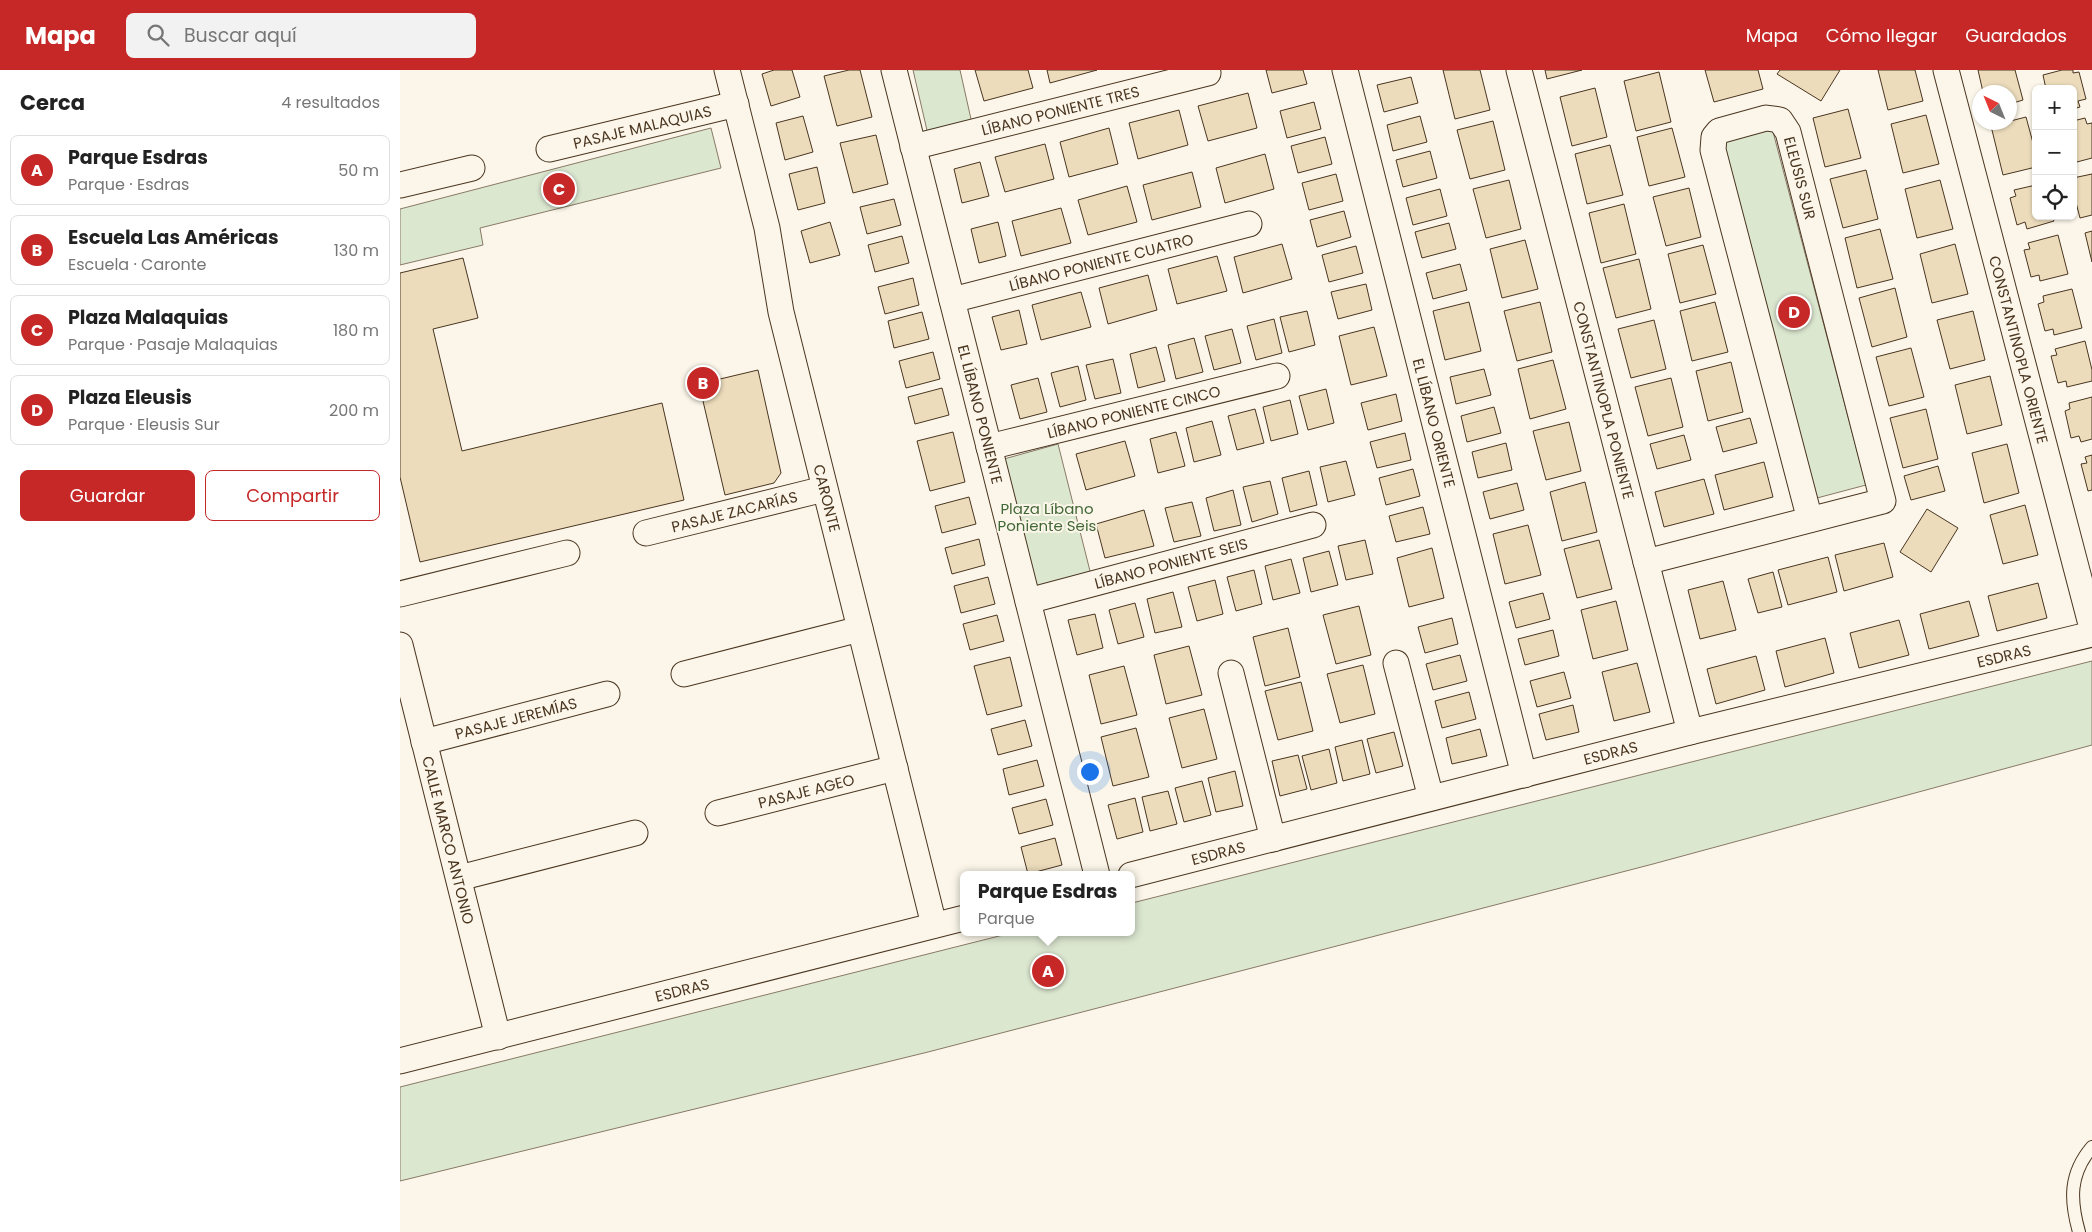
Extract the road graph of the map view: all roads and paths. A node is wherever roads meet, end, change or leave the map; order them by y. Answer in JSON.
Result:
{"nodes":[{"id":1,"x":727,"y":70,"type":"edge"},
{"id":2,"x":894,"y":70,"type":"edge"},
{"id":3,"x":1345,"y":70,"type":"edge"},
{"id":4,"x":1519,"y":70,"type":"edge"},
{"id":5,"x":1946,"y":70,"type":"edge"},
{"id":6,"x":1208,"y":73,"type":"dead end"},
{"id":7,"x":736,"y":104,"type":"junction"},
{"id":8,"x":913,"y":147,"type":"junction"},
{"id":9,"x":549,"y":149,"type":"dead end"},
{"id":10,"x":472,"y":168,"type":"dead end"},
{"id":11,"x":400,"y":185,"type":"edge"},
{"id":12,"x":1249,"y":224,"type":"dead end"},
{"id":13,"x":952,"y":300,"type":"junction"},
{"id":14,"x":1277,"y":376,"type":"dead end"},
{"id":15,"x":989,"y":447,"type":"junction"},
{"id":16,"x":824,"y":488,"type":"junction"},
{"id":17,"x":1810,"y":520,"type":"junction"},
{"id":18,"x":1313,"y":525,"type":"dead end"},
{"id":19,"x":646,"y":534,"type":"dead end"},
{"id":20,"x":568,"y":553,"type":"dead end"},
{"id":21,"x":1646,"y":562,"type":"junction"},
{"id":22,"x":400,"y":594,"type":"edge"},
{"id":23,"x":1028,"y":601,"type":"junction"},
{"id":24,"x":860,"y":628,"type":"junction"},
{"id":25,"x":2092,"y":628,"type":"edge"},
{"id":26,"x":2092,"y":634,"type":"edge"},
{"id":27,"x":400,"y":645,"type":"edge"},
{"id":28,"x":1396,"y":663,"type":"dead end"},
{"id":29,"x":1231,"y":673,"type":"dead end"},
{"id":30,"x":684,"y":674,"type":"dead end"},
{"id":31,"x":607,"y":694,"type":"dead end"},
{"id":32,"x":1690,"y":732,"type":"junction"},
{"id":33,"x":424,"y":742,"type":"junction"},
{"id":34,"x":895,"y":768,"type":"junction"},
{"id":35,"x":1524,"y":775,"type":"junction"},
{"id":36,"x":1431,"y":798,"type":"junction"},
{"id":37,"x":718,"y":812,"type":"dead end"},
{"id":38,"x":634,"y":833,"type":"dead end"},
{"id":39,"x":1273,"y":839,"type":"junction"},
{"id":40,"x":1096,"y":871,"type":"edge"},
{"id":41,"x":1135,"y":874,"type":"edge"},
{"id":42,"x":459,"y":878,"type":"junction"},
{"id":43,"x":960,"y":919,"type":"edge"},
{"id":44,"x":934,"y":925,"type":"junction"},
{"id":45,"x":498,"y":1036,"type":"junction"},
{"id":46,"x":400,"y":1062,"type":"edge"},
{"id":47,"x":2092,"y":1147,"type":"edge"},
{"id":48,"x":2079,"y":1232,"type":"edge"}],
"edges":[{"from":1,"to":7,"type":"street","name":"CARONTE"},
{"from":2,"to":8,"type":"street","name":"EL LÍBANO PONIENTE"},
{"from":3,"to":35,"type":"street","name":"EL LÍBANO ORIENTE"},
{"from":4,"to":21,"type":"street","name":"CONSTANTINOPLA PONIENTE"},
{"from":5,"to":25,"type":"street","name":"CONSTANTINOPLA ORIENTE"},
{"from":6,"to":8,"type":"street","name":"LÍBANO PONIENTE TRES"},
{"from":7,"to":9,"type":"street","name":"PASAJE MALAQUIAS"},
{"from":7,"to":16,"type":"street","name":"CARONTE"},
{"from":8,"to":13,"type":"street","name":"EL LÍBANO PONIENTE"},
{"from":10,"to":11,"type":"street"},
{"from":12,"to":13,"type":"street","name":"LÍBANO PONIENTE CUATRO"},
{"from":13,"to":15,"type":"street","name":"EL LÍBANO PONIENTE"},
{"from":14,"to":15,"type":"street","name":"LÍBANO PONIENTE CINCO"},
{"from":15,"to":23,"type":"street","name":"EL LÍBANO PONIENTE"},
{"from":16,"to":19,"type":"street","name":"PASAJE ZACARÍAS"},
{"from":16,"to":24,"type":"street","name":"CARONTE"},
{"from":17,"to":17,"type":"street","name":"ELEUSIS SUR"},
{"from":17,"to":21,"type":"street","name":"ELEUSIS SUR"},
{"from":18,"to":23,"type":"street","name":"LÍBANO PONIENTE SEIS"},
{"from":20,"to":22,"type":"street"},
{"from":21,"to":32,"type":"street","name":"CONSTANTINOPLA PONIENTE"},
{"from":23,"to":40,"type":"street","name":"EL LÍBANO PONIENTE"},
{"from":24,"to":30,"type":"street"},
{"from":24,"to":34,"type":"street","name":"CARONTE"},
{"from":26,"to":32,"type":"street","name":"ESDRAS"},
{"from":27,"to":33,"type":"street","name":"CALLE MARCO ANTONIO"},
{"from":28,"to":36,"type":"street"},
{"from":29,"to":39,"type":"street"},
{"from":31,"to":33,"type":"street","name":"PASAJE JEREMÍAS"},
{"from":32,"to":35,"type":"street","name":"ESDRAS"},
{"from":33,"to":42,"type":"street","name":"CALLE MARCO ANTONIO"},
{"from":34,"to":37,"type":"street","name":"PASAJE AGEO"},
{"from":34,"to":44,"type":"street","name":"CARONTE"},
{"from":35,"to":36,"type":"street","name":"ESDRAS"},
{"from":36,"to":39,"type":"street","name":"ESDRAS"},
{"from":38,"to":42,"type":"street"},
{"from":39,"to":41,"type":"street","name":"ESDRAS"},
{"from":42,"to":45,"type":"street","name":"CALLE MARCO ANTONIO"},
{"from":43,"to":44,"type":"street","name":"ESDRAS"},
{"from":44,"to":45,"type":"street","name":"ESDRAS"},
{"from":45,"to":46,"type":"street","name":"ESDRAS"},
{"from":47,"to":48,"type":"lane"}]}
